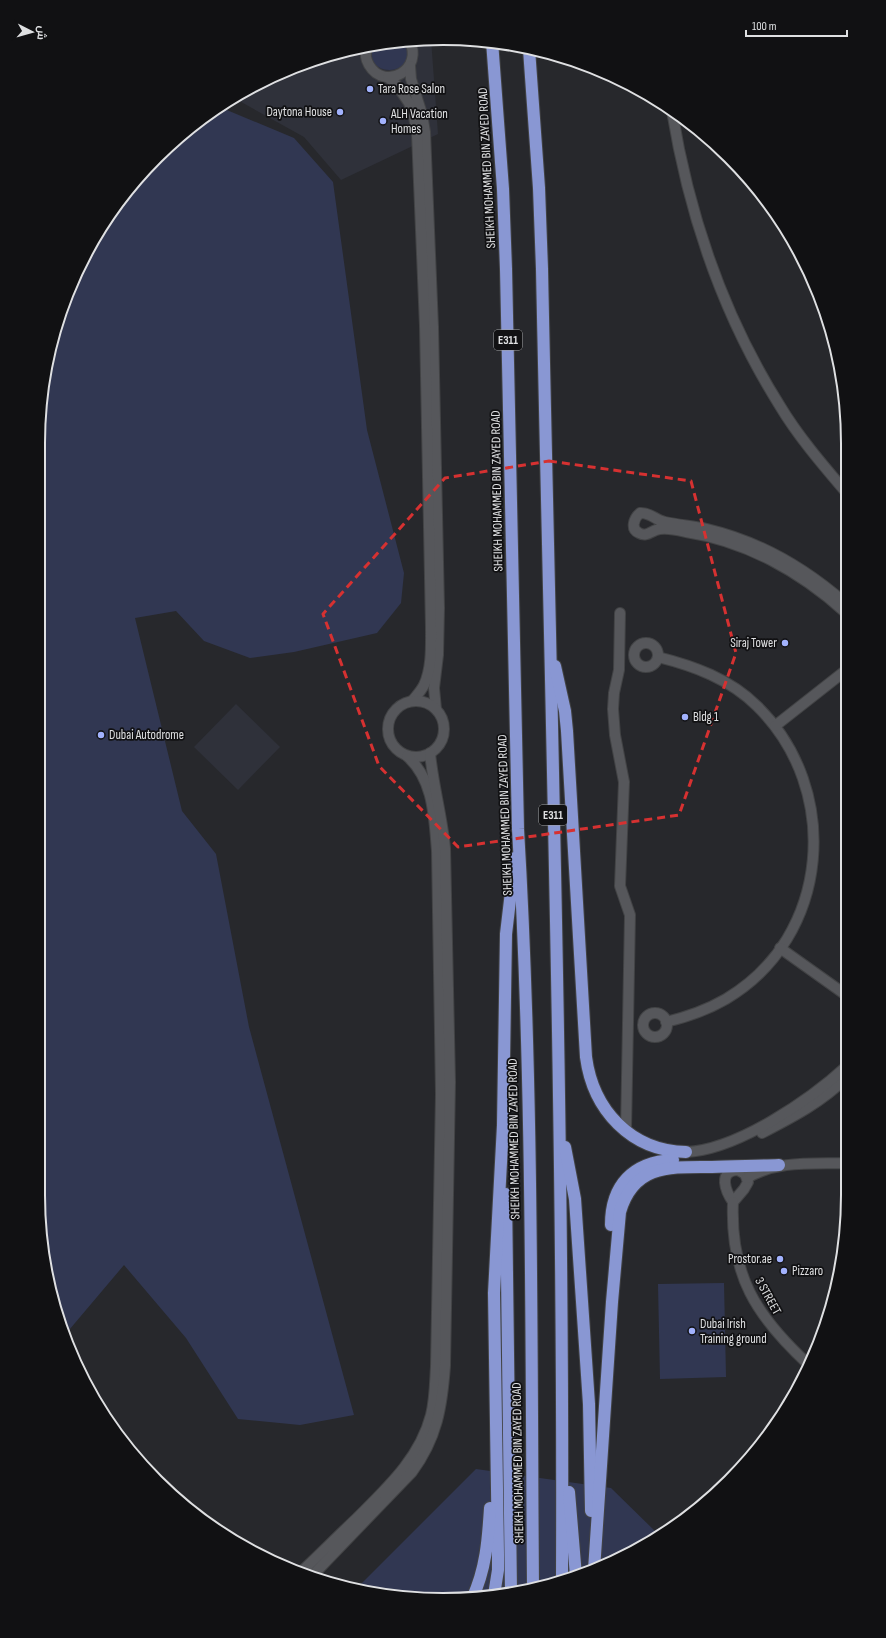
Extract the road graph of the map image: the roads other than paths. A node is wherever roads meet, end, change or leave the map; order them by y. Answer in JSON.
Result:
{"nodes":[{"id":1,"x":411,"y":46,"type":"edge"},
{"id":2,"x":493,"y":48,"type":"edge"},
{"id":3,"x":366,"y":53,"type":"edge"},
{"id":4,"x":529,"y":55,"type":"edge"},
{"id":5,"x":410,"y":66,"type":"junction"},
{"id":6,"x":388,"y":77,"type":"junction"},
{"id":7,"x":674,"y":119,"type":"edge"},
{"id":8,"x":841,"y":485,"type":"edge"},
{"id":9,"x":841,"y":600,"type":"edge"},
{"id":10,"x":841,"y":609,"type":"edge"},
{"id":11,"x":620,"y":613,"type":"dead end"},
{"id":12,"x":549,"y":641,"type":"junction"},
{"id":13,"x":658,"y":657,"type":"dead end"},
{"id":14,"x":841,"y":674,"type":"edge"},
{"id":15,"x":413,"y":700,"type":"junction"},
{"id":16,"x":436,"y":709,"type":"junction"},
{"id":17,"x":775,"y":726,"type":"junction"},
{"id":18,"x":430,"y":753,"type":"junction"},
{"id":19,"x":407,"y":756,"type":"junction"},
{"id":20,"x":518,"y":829,"type":"junction"},
{"id":21,"x":780,"y":948,"type":"junction"},
{"id":22,"x":841,"y":991,"type":"edge"},
{"id":23,"x":666,"y":1022,"type":"dead end"},
{"id":24,"x":841,"y":1071,"type":"edge"},
{"id":25,"x":841,"y":1083,"type":"edge"},
{"id":26,"x":560,"y":1124,"type":"junction"},
{"id":27,"x":503,"y":1125,"type":"junction"},
{"id":28,"x":626,"y":1131,"type":"junction"},
{"id":29,"x":687,"y":1156,"type":"junction"},
{"id":30,"x":841,"y":1164,"type":"edge"},
{"id":31,"x":779,"y":1165,"type":"junction"},
{"id":32,"x":747,"y":1178,"type":"junction"},
{"id":33,"x":733,"y":1202,"type":"junction"},
{"id":34,"x":612,"y":1302,"type":"junction"},
{"id":35,"x":805,"y":1361,"type":"edge"},
{"id":36,"x":495,"y":1389,"type":"junction"},
{"id":37,"x":562,"y":1425,"type":"junction"},
{"id":38,"x":594,"y":1563,"type":"edge"},
{"id":39,"x":593,"y":1564,"type":"edge"},
{"id":40,"x":305,"y":1568,"type":"edge"},
{"id":41,"x":575,"y":1570,"type":"edge"},
{"id":42,"x":315,"y":1572,"type":"edge"},
{"id":43,"x":562,"y":1575,"type":"edge"},
{"id":44,"x":533,"y":1582,"type":"edge"},
{"id":45,"x":511,"y":1587,"type":"edge"},
{"id":46,"x":495,"y":1590,"type":"edge"},
{"id":47,"x":475,"y":1592,"type":"edge"}],
"edges":[{"from":1,"to":5,"type":"street"},
{"from":2,"to":20,"type":"highway","name":"SHEIKH MOHAMMED BIN ZAYED ROAD","number":"E311"},
{"from":3,"to":6,"type":"street"},
{"from":4,"to":12,"type":"highway","number":"E311"},
{"from":5,"to":6,"type":"street"},
{"from":5,"to":16,"type":"street"},
{"from":6,"to":15,"type":"street"},
{"from":7,"to":8,"type":"street"},
{"from":9,"to":10,"type":"street"},
{"from":11,"to":28,"type":"street"},
{"from":12,"to":26,"type":"highway","number":"E311"},
{"from":12,"to":28,"type":"highway"},
{"from":13,"to":17,"type":"street"},
{"from":14,"to":17,"type":"street"},
{"from":15,"to":16,"type":"street"},
{"from":15,"to":19,"type":"street"},
{"from":16,"to":18,"type":"street"},
{"from":17,"to":21,"type":"street"},
{"from":18,"to":19,"type":"street"},
{"from":18,"to":42,"type":"street"},
{"from":19,"to":40,"type":"street"},
{"from":20,"to":27,"type":"highway"},
{"from":20,"to":44,"type":"highway","name":"SHEIKH MOHAMMED BIN ZAYED ROAD","number":"E311"},
{"from":21,"to":22,"type":"street"},
{"from":21,"to":23,"type":"street"},
{"from":24,"to":29,"type":"street"},
{"from":25,"to":29,"type":"street"},
{"from":26,"to":37,"type":"highway","number":"E311"},
{"from":26,"to":39,"type":"highway"},
{"from":27,"to":36,"type":"highway"},
{"from":27,"to":45,"type":"highway"},
{"from":28,"to":29,"type":"highway"},
{"from":29,"to":34,"type":"highway"},
{"from":30,"to":31,"type":"street"},
{"from":31,"to":32,"type":"street"},
{"from":31,"to":34,"type":"highway"},
{"from":32,"to":33,"type":"street"},
{"from":32,"to":33,"type":"street","name":"3 STREET"},
{"from":33,"to":35,"type":"street","name":"3 STREET"},
{"from":34,"to":38,"type":"highway"},
{"from":36,"to":46,"type":"highway"},
{"from":36,"to":47,"type":"highway"},
{"from":37,"to":41,"type":"highway"},
{"from":37,"to":43,"type":"highway","number":"E311"}]}
